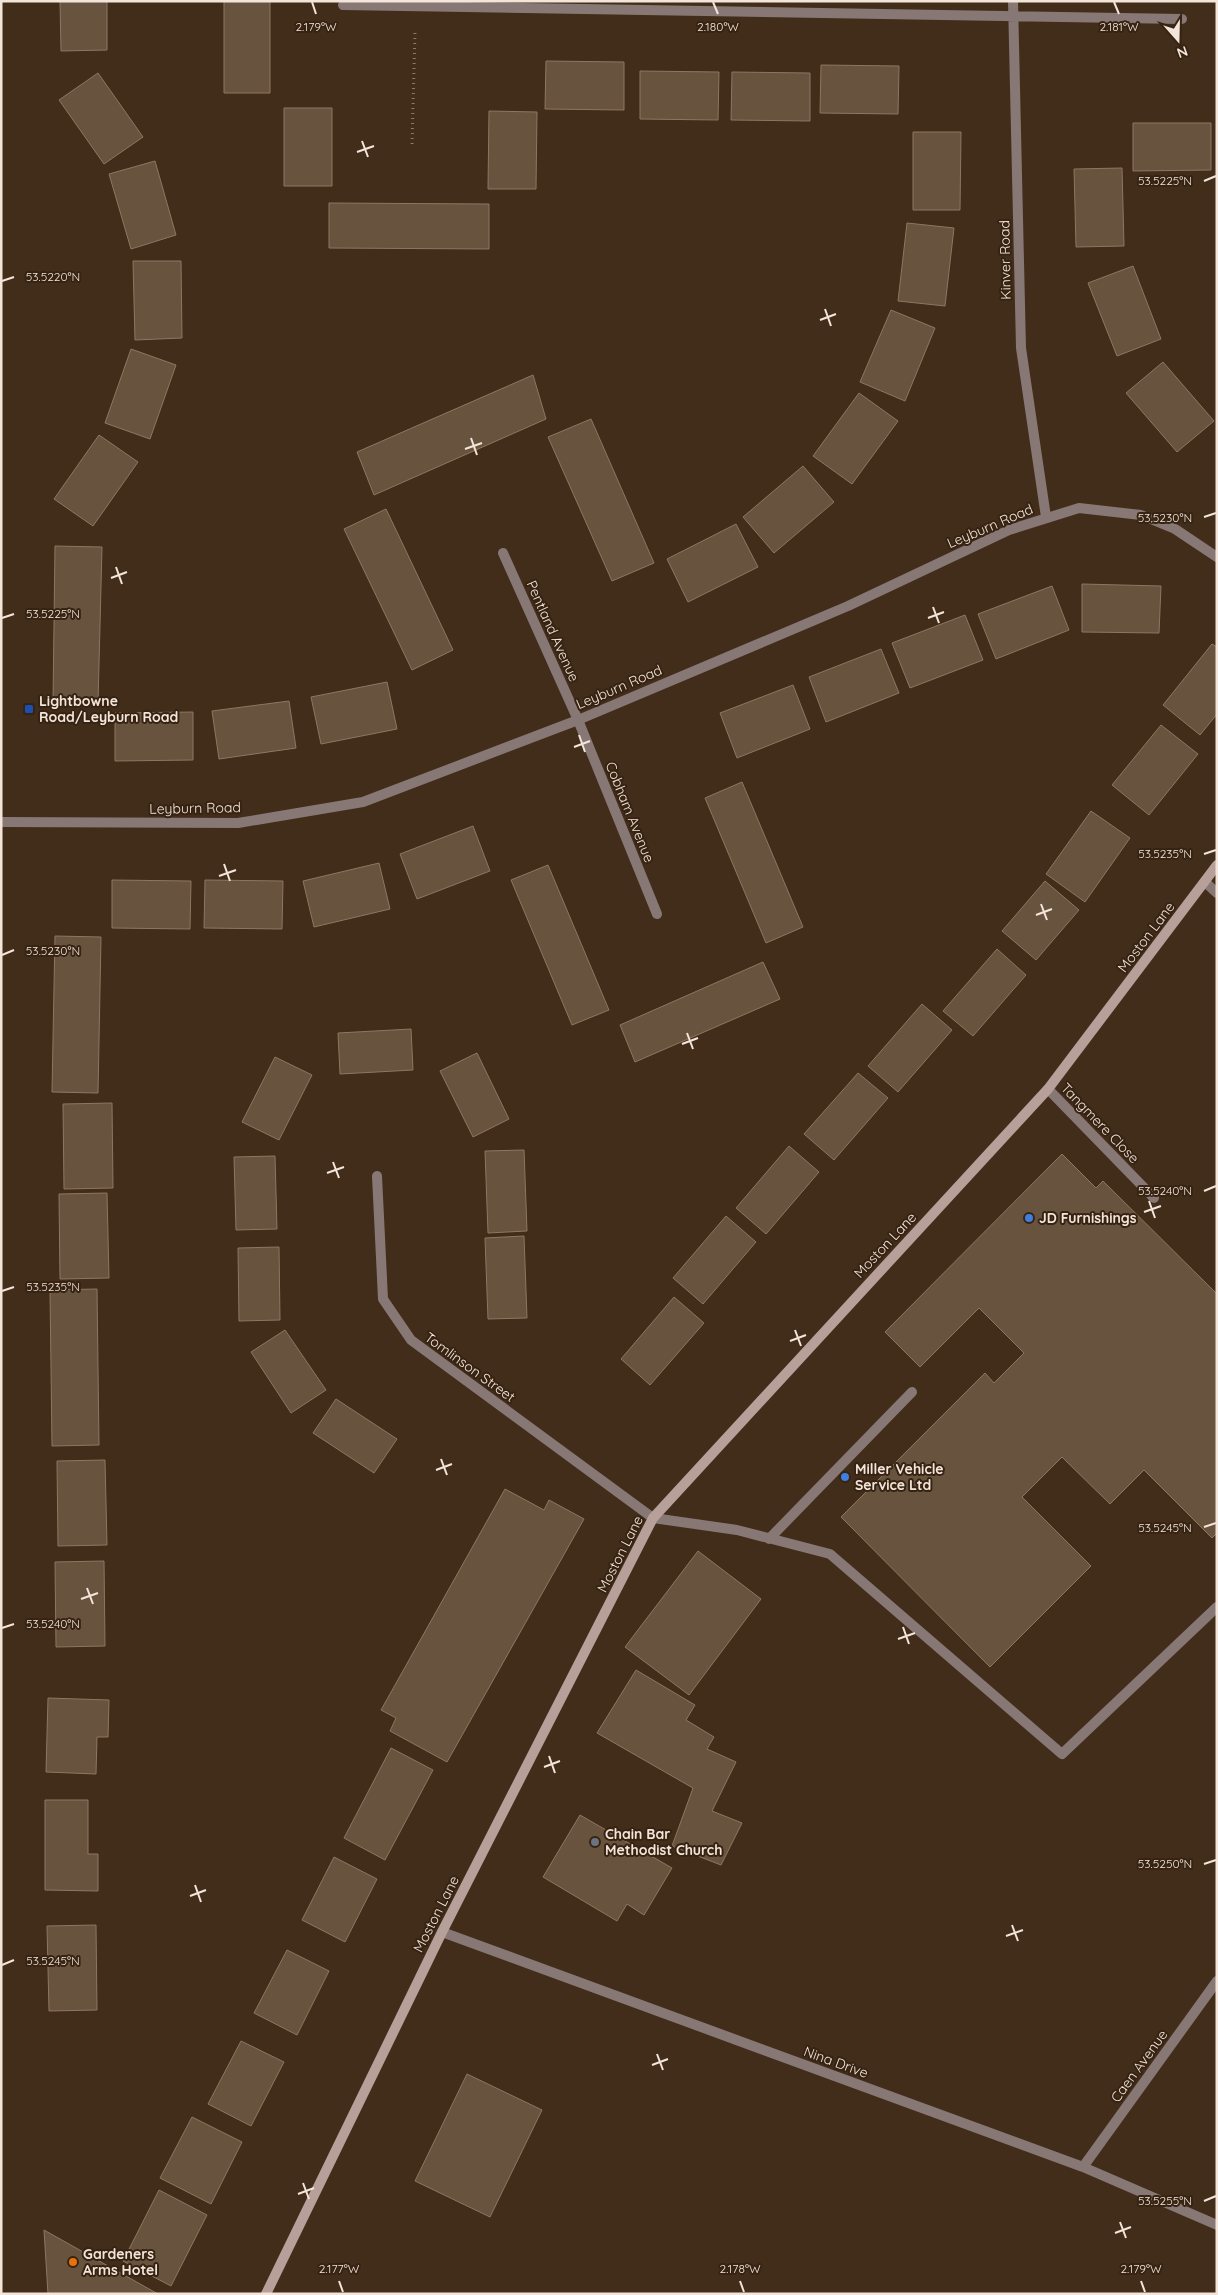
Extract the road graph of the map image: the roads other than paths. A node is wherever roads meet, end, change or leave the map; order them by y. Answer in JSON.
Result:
{"nodes":[{"id":1,"x":1013,"y":1,"type":"edge"},
{"id":2,"x":343,"y":5,"type":"dead end"},
{"id":3,"x":1013,"y":16,"type":"junction"},
{"id":4,"x":1182,"y":19,"type":"dead end"},
{"id":5,"x":1046,"y":517,"type":"junction"},
{"id":6,"x":503,"y":553,"type":"dead end"},
{"id":7,"x":1217,"y":557,"type":"edge"},
{"id":8,"x":578,"y":720,"type":"junction"},
{"id":9,"x":1,"y":822,"type":"edge"},
{"id":10,"x":1217,"y":865,"type":"edge"},
{"id":11,"x":1205,"y":882,"type":"junction"},
{"id":12,"x":1217,"y":893,"type":"edge"},
{"id":13,"x":656,"y":914,"type":"dead end"},
{"id":14,"x":1048,"y":1089,"type":"junction"},
{"id":15,"x":377,"y":1176,"type":"dead end"},
{"id":16,"x":1154,"y":1198,"type":"dead end"},
{"id":17,"x":912,"y":1392,"type":"dead end"},
{"id":18,"x":653,"y":1518,"type":"junction"},
{"id":19,"x":769,"y":1539,"type":"junction"},
{"id":20,"x":1217,"y":1608,"type":"edge"},
{"id":21,"x":442,"y":1932,"type":"junction"},
{"id":22,"x":1217,"y":1981,"type":"edge"},
{"id":23,"x":1083,"y":2167,"type":"junction"},
{"id":24,"x":1217,"y":2225,"type":"edge"},
{"id":25,"x":266,"y":2294,"type":"edge"}],
"edges":[{"from":1,"to":3,"type":"street","name":"Kinver Road"},
{"from":2,"to":3,"type":"street"},
{"from":3,"to":4,"type":"street"},
{"from":3,"to":5,"type":"street","name":"Kinver Road"},
{"from":5,"to":7,"type":"street","name":"Leyburn Road"},
{"from":5,"to":8,"type":"street","name":"Leyburn Road"},
{"from":6,"to":8,"type":"street","name":"Pentland Avenue"},
{"from":8,"to":9,"type":"street","name":"Leyburn Road"},
{"from":8,"to":13,"type":"street","name":"Cobham Avenue"},
{"from":10,"to":11,"type":"street","name":"Moston Lane"},
{"from":11,"to":12,"type":"street"},
{"from":11,"to":14,"type":"street","name":"Moston Lane"},
{"from":14,"to":16,"type":"street","name":"Tangmere Close"},
{"from":14,"to":18,"type":"street","name":"Moston Lane"},
{"from":15,"to":18,"type":"street","name":"Tomlinson Street"},
{"from":17,"to":19,"type":"street"},
{"from":18,"to":19,"type":"street"},
{"from":18,"to":21,"type":"street","name":"Moston Lane"},
{"from":19,"to":20,"type":"street"},
{"from":21,"to":23,"type":"street","name":"Nina Drive"},
{"from":21,"to":25,"type":"street","name":"Moston Lane"},
{"from":22,"to":23,"type":"street","name":"Caen Avenue"},
{"from":23,"to":24,"type":"street","name":"Nina Drive"}]}
